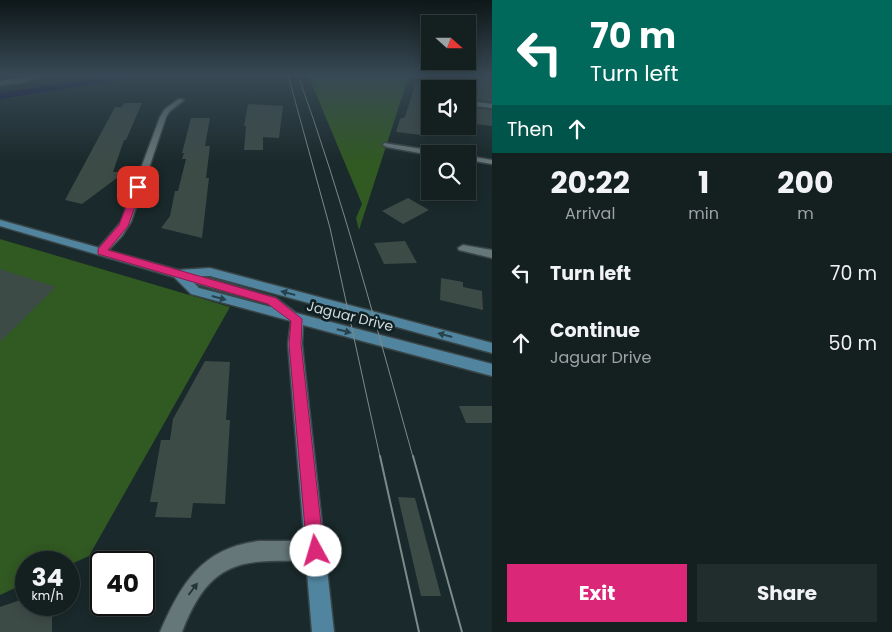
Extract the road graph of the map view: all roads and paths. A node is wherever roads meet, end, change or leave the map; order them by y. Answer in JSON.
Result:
{"nodes":[{"id":1,"x":176,"y":104,"type":"edge"},
{"id":2,"x":387,"y":145,"type":"dead end"},
{"id":3,"x":421,"y":151,"type":"edge"},
{"id":4,"x":476,"y":159,"type":"edge"},
{"id":5,"x":492,"y":162,"type":"edge"},
{"id":6,"x":0,"y":223,"type":"edge"},
{"id":7,"x":463,"y":248,"type":"dead end"},
{"id":8,"x":101,"y":252,"type":"junction"},
{"id":9,"x":492,"y":254,"type":"edge"},
{"id":10,"x":178,"y":274,"type":"junction"},
{"id":11,"x":297,"y":319,"type":"junction"},
{"id":12,"x":492,"y":348,"type":"edge"},
{"id":13,"x":492,"y":370,"type":"edge"},
{"id":14,"x":316,"y":551,"type":"junction"},
{"id":15,"x":171,"y":632,"type":"edge"},
{"id":16,"x":323,"y":632,"type":"edge"}],
"edges":[{"from":1,"to":8,"type":"street"},
{"from":2,"to":3,"type":"street"},
{"from":4,"to":5,"type":"street"},
{"from":6,"to":8,"type":"main road","name":"Jaguar Drive"},
{"from":7,"to":9,"type":"street"},
{"from":8,"to":10,"type":"main road","name":"Jaguar Drive"},
{"from":10,"to":11,"type":"main road","name":"Jaguar Drive"},
{"from":12,"to":10,"type":"main road","name":"Jaguar Drive","one_way":true},
{"from":11,"to":13,"type":"main road","name":"Jaguar Drive","one_way":true},
{"from":11,"to":14,"type":"main road"},
{"from":15,"to":14,"type":"street","one_way":true},
{"from":14,"to":16,"type":"main road"}]}
